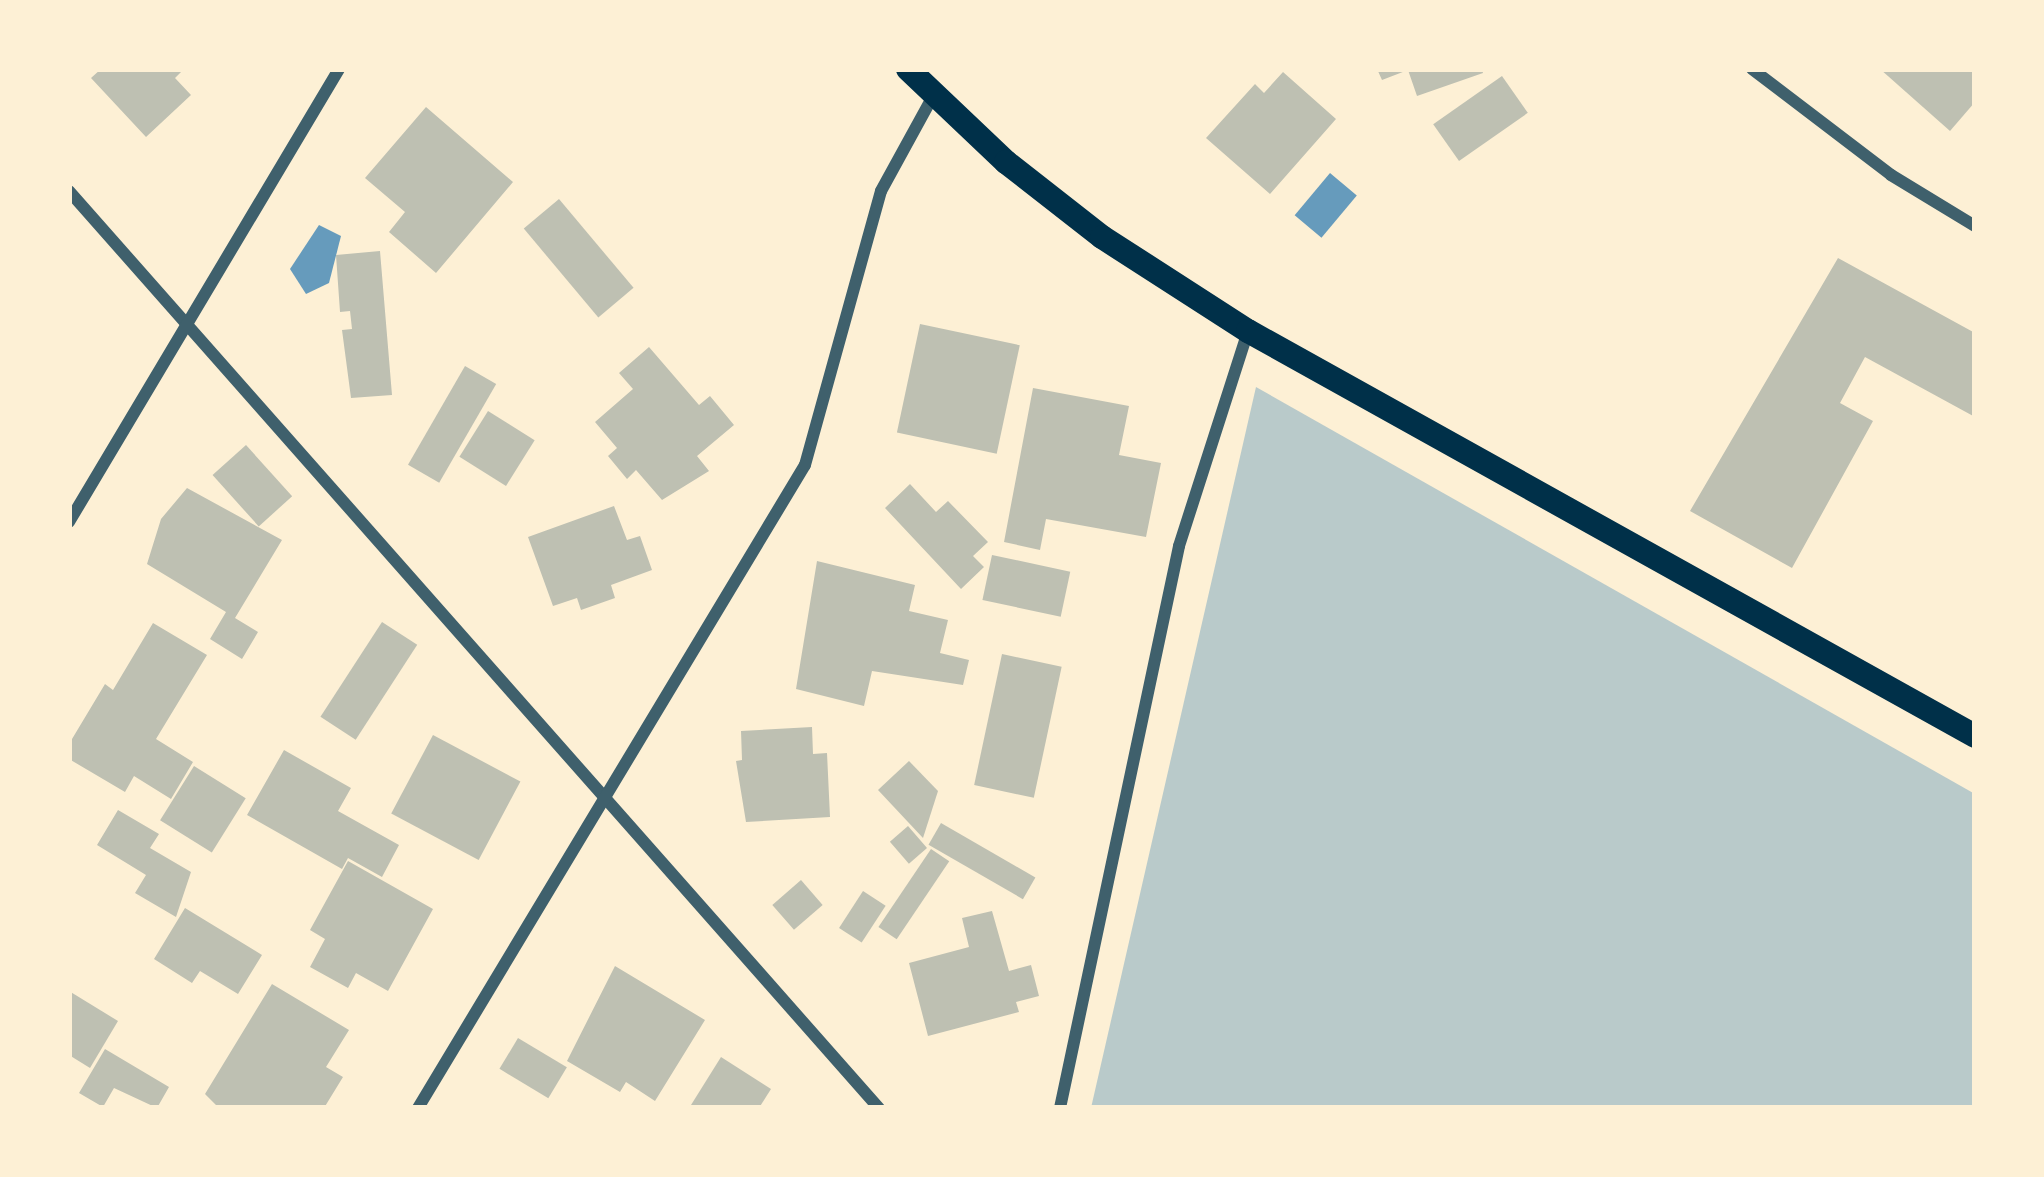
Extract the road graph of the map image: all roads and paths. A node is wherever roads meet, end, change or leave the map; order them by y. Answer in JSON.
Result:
{"nodes":[{"id":1,"x":339,"y":69,"type":"edge"},
{"id":2,"x":908,"y":69,"type":"edge"},
{"id":3,"x":1752,"y":69,"type":"edge"},
{"id":4,"x":933,"y":96,"type":"junction"},
{"id":5,"x":69,"y":191,"type":"edge"},
{"id":6,"x":1975,"y":226,"type":"edge"},
{"id":7,"x":185,"y":326,"type":"junction"},
{"id":8,"x":1248,"y":331,"type":"junction"},
{"id":9,"x":69,"y":522,"type":"edge"},
{"id":10,"x":1975,"y":736,"type":"edge"},
{"id":11,"x":601,"y":801,"type":"junction"},
{"id":12,"x":418,"y":1108,"type":"edge"},
{"id":13,"x":879,"y":1108,"type":"edge"},
{"id":14,"x":1060,"y":1108,"type":"edge"}],
"edges":[{"from":1,"to":7,"type":"street"},
{"from":2,"to":4,"type":"main road"},
{"from":3,"to":6,"type":"street"},
{"from":4,"to":8,"type":"main road"},
{"from":4,"to":11,"type":"street"},
{"from":5,"to":7,"type":"street"},
{"from":7,"to":9,"type":"street"},
{"from":7,"to":11,"type":"street"},
{"from":8,"to":10,"type":"main road"},
{"from":8,"to":14,"type":"street"},
{"from":11,"to":12,"type":"street"},
{"from":11,"to":13,"type":"street"}]}
